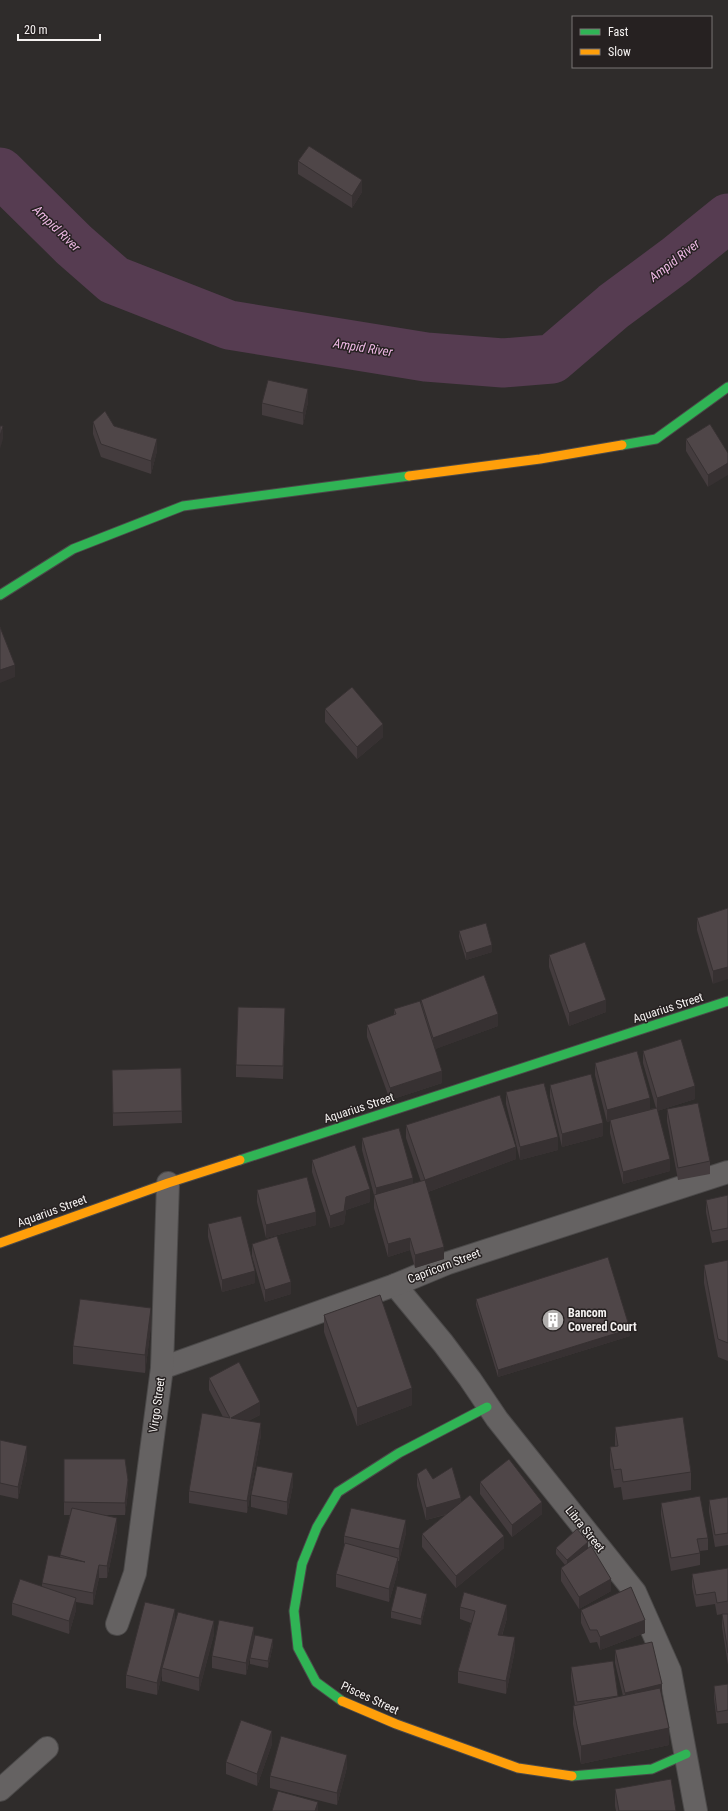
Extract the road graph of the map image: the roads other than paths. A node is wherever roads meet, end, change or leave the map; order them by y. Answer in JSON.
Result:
{"nodes":[{"id":1,"x":728,"y":387,"type":"edge"},
{"id":2,"x":0,"y":595,"type":"edge"},
{"id":3,"x":727,"y":1004,"type":"edge"},
{"id":4,"x":728,"y":1172,"type":"edge"},
{"id":5,"x":168,"y":1183,"type":"junction"},
{"id":6,"x":0,"y":1243,"type":"edge"},
{"id":7,"x":395,"y":1285,"type":"junction"},
{"id":8,"x":162,"y":1368,"type":"junction"},
{"id":9,"x":487,"y":1406,"type":"junction"},
{"id":10,"x":117,"y":1624,"type":"dead end"},
{"id":11,"x":47,"y":1748,"type":"dead end"},
{"id":12,"x":686,"y":1754,"type":"junction"},
{"id":13,"x":0,"y":1790,"type":"edge"},
{"id":14,"x":696,"y":1811,"type":"edge"}],
"edges":[{"from":1,"to":2,"type":"street"},
{"from":3,"to":5,"type":"street","name":"Aquarius Street"},
{"from":4,"to":7,"type":"street","name":"Capricorn Street"},
{"from":5,"to":6,"type":"street","name":"Aquarius Street"},
{"from":5,"to":8,"type":"street","name":"Virgo Street"},
{"from":7,"to":8,"type":"street","name":"Capricorn Street"},
{"from":7,"to":9,"type":"street","name":"Libra Street"},
{"from":8,"to":10,"type":"street","name":"Virgo Street"},
{"from":9,"to":12,"type":"street","name":"Libra Street"},
{"from":9,"to":12,"type":"street","name":"Pisces Street"},
{"from":11,"to":13,"type":"street"},
{"from":12,"to":14,"type":"street","name":"Libra Street"}]}
